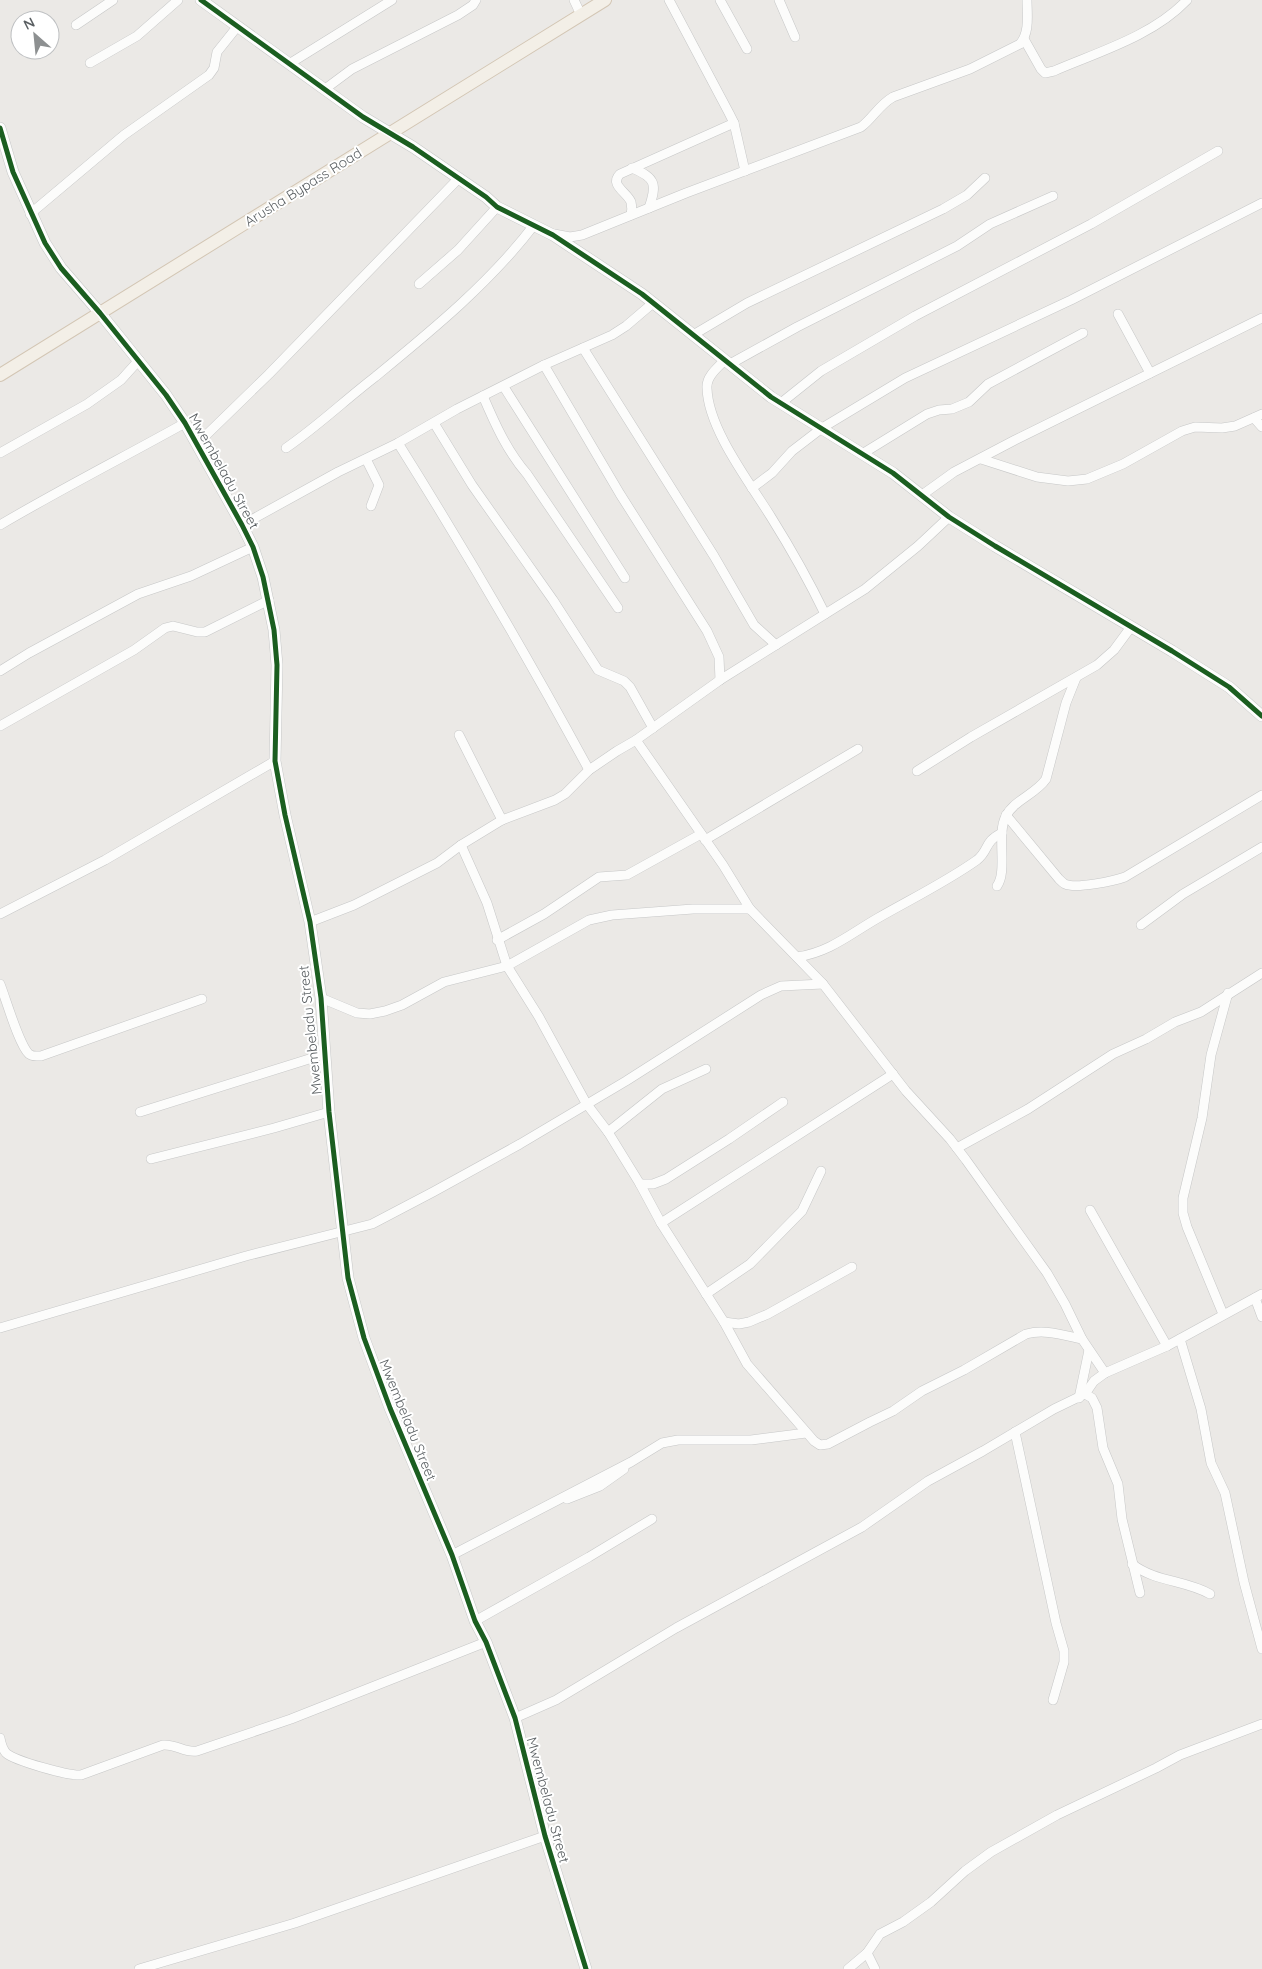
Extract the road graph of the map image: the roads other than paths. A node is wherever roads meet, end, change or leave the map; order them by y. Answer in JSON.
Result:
{"nodes":[{"id":1,"x":113,"y":0,"type":"edge"},
{"id":2,"x":178,"y":0,"type":"edge"},
{"id":3,"x":201,"y":0,"type":"edge"},
{"id":4,"x":392,"y":0,"type":"edge"},
{"id":5,"x":476,"y":0,"type":"edge"},
{"id":6,"x":574,"y":0,"type":"edge"},
{"id":7,"x":605,"y":0,"type":"edge"},
{"id":8,"x":669,"y":0,"type":"edge"},
{"id":9,"x":720,"y":0,"type":"edge"},
{"id":10,"x":779,"y":0,"type":"edge"},
{"id":11,"x":1027,"y":0,"type":"edge"},
{"id":12,"x":1187,"y":0,"type":"edge"},
{"id":13,"x":581,"y":15,"type":"junction"},
{"id":14,"x":76,"y":25,"type":"dead end"},
{"id":15,"x":237,"y":27,"type":"junction"},
{"id":16,"x":795,"y":37,"type":"dead end"},
{"id":17,"x":1024,"y":39,"type":"junction"},
{"id":18,"x":747,"y":49,"type":"dead end"},
{"id":19,"x":90,"y":63,"type":"dead end"},
{"id":20,"x":289,"y":64,"type":"junction"},
{"id":21,"x":325,"y":89,"type":"junction"},
{"id":22,"x":734,"y":123,"type":"junction"},
{"id":23,"x":0,"y":128,"type":"edge"},
{"id":24,"x":390,"y":133,"type":"junction"},
{"id":25,"x":1218,"y":151,"type":"dead end"},
{"id":26,"x":632,"y":168,"type":"junction"},
{"id":27,"x":745,"y":170,"type":"junction"},
{"id":28,"x":459,"y":178,"type":"junction"},
{"id":29,"x":985,"y":178,"type":"dead end"},
{"id":30,"x":1053,"y":196,"type":"dead end"},
{"id":31,"x":1262,"y":203,"type":"edge"},
{"id":32,"x":497,"y":207,"type":"junction"},
{"id":33,"x":649,"y":208,"type":"junction"},
{"id":34,"x":30,"y":214,"type":"junction"},
{"id":35,"x":631,"y":215,"type":"junction"},
{"id":36,"x":534,"y":226,"type":"junction"},
{"id":37,"x":549,"y":233,"type":"junction"},
{"id":38,"x":419,"y":284,"type":"dead end"},
{"id":39,"x":653,"y":303,"type":"junction"},
{"id":40,"x":100,"y":313,"type":"junction"},
{"id":41,"x":1118,"y":314,"type":"dead end"},
{"id":42,"x":1262,"y":318,"type":"edge"},
{"id":43,"x":1083,"y":333,"type":"dead end"},
{"id":44,"x":693,"y":335,"type":"junction"},
{"id":45,"x":583,"y":348,"type":"junction"},
{"id":46,"x":138,"y":360,"type":"junction"},
{"id":47,"x":727,"y":362,"type":"junction"},
{"id":48,"x":544,"y":365,"type":"junction"},
{"id":49,"x":1150,"y":373,"type":"junction"},
{"id":50,"x":0,"y":374,"type":"edge"},
{"id":51,"x":504,"y":387,"type":"junction"},
{"id":52,"x":483,"y":396,"type":"junction"},
{"id":53,"x":781,"y":403,"type":"junction"},
{"id":54,"x":1258,"y":416,"type":"edge"},
{"id":55,"x":186,"y":423,"type":"junction"},
{"id":56,"x":434,"y":423,"type":"junction"},
{"id":57,"x":1262,"y":427,"type":"edge"},
{"id":58,"x":822,"y":428,"type":"junction"},
{"id":59,"x":198,"y":443,"type":"junction"},
{"id":60,"x":398,"y":443,"type":"junction"},
{"id":61,"x":286,"y":448,"type":"dead end"},
{"id":62,"x":0,"y":454,"type":"edge"},
{"id":63,"x":862,"y":454,"type":"junction"},
{"id":64,"x":366,"y":459,"type":"junction"},
{"id":65,"x":981,"y":459,"type":"junction"},
{"id":66,"x":752,"y":488,"type":"junction"},
{"id":67,"x":922,"y":495,"type":"junction"},
{"id":68,"x":371,"y":506,"type":"dead end"},
{"id":69,"x":949,"y":517,"type":"junction"},
{"id":70,"x":0,"y":525,"type":"edge"},
{"id":71,"x":242,"y":525,"type":"junction"},
{"id":72,"x":252,"y":547,"type":"junction"},
{"id":73,"x":624,"y":578,"type":"dead end"},
{"id":74,"x":269,"y":600,"type":"junction"},
{"id":75,"x":618,"y":608,"type":"dead end"},
{"id":76,"x":824,"y":614,"type":"junction"},
{"id":77,"x":1131,"y":627,"type":"junction"},
{"id":78,"x":776,"y":645,"type":"junction"},
{"id":79,"x":0,"y":671,"type":"edge"},
{"id":80,"x":1076,"y":678,"type":"junction"},
{"id":81,"x":720,"y":680,"type":"junction"},
{"id":82,"x":1262,"y":716,"type":"edge"},
{"id":83,"x":0,"y":726,"type":"edge"},
{"id":84,"x":653,"y":728,"type":"junction"},
{"id":85,"x":459,"y":735,"type":"dead end"},
{"id":86,"x":636,"y":740,"type":"junction"},
{"id":87,"x":858,"y":748,"type":"dead end"},
{"id":88,"x":276,"y":761,"type":"junction"},
{"id":89,"x":589,"y":770,"type":"junction"},
{"id":90,"x":917,"y":771,"type":"dead end"},
{"id":91,"x":1262,"y":795,"type":"edge"},
{"id":92,"x":1006,"y":816,"type":"junction"},
{"id":93,"x":502,"y":820,"type":"junction"},
{"id":94,"x":1002,"y":833,"type":"junction"},
{"id":95,"x":703,"y":837,"type":"junction"},
{"id":96,"x":461,"y":845,"type":"junction"},
{"id":97,"x":1262,"y":847,"type":"edge"},
{"id":98,"x":998,"y":886,"type":"dead end"},
{"id":99,"x":750,"y":909,"type":"junction"},
{"id":100,"x":0,"y":914,"type":"edge"},
{"id":101,"x":310,"y":922,"type":"junction"},
{"id":102,"x":1141,"y":925,"type":"dead end"},
{"id":103,"x":498,"y":940,"type":"junction"},
{"id":104,"x":797,"y":957,"type":"junction"},
{"id":105,"x":507,"y":966,"type":"junction"},
{"id":106,"x":1262,"y":973,"type":"edge"},
{"id":107,"x":0,"y":984,"type":"edge"},
{"id":108,"x":823,"y":984,"type":"junction"},
{"id":109,"x":1228,"y":993,"type":"junction"},
{"id":110,"x":321,"y":998,"type":"junction"},
{"id":111,"x":202,"y":999,"type":"dead end"},
{"id":112,"x":325,"y":1054,"type":"junction"},
{"id":113,"x":706,"y":1069,"type":"dead end"},
{"id":114,"x":894,"y":1074,"type":"junction"},
{"id":115,"x":783,"y":1102,"type":"dead end"},
{"id":116,"x":586,"y":1103,"type":"junction"},
{"id":117,"x":140,"y":1112,"type":"dead end"},
{"id":118,"x":329,"y":1112,"type":"junction"},
{"id":119,"x":608,"y":1132,"type":"junction"},
{"id":120,"x":957,"y":1148,"type":"junction"},
{"id":121,"x":151,"y":1159,"type":"dead end"},
{"id":122,"x":821,"y":1171,"type":"dead end"},
{"id":123,"x":640,"y":1184,"type":"junction"},
{"id":124,"x":1090,"y":1210,"type":"dead end"},
{"id":125,"x":661,"y":1223,"type":"junction"},
{"id":126,"x":343,"y":1232,"type":"junction"},
{"id":127,"x":852,"y":1267,"type":"dead end"},
{"id":128,"x":706,"y":1294,"type":"junction"},
{"id":129,"x":1258,"y":1296,"type":"edge"},
{"id":130,"x":1223,"y":1314,"type":"junction"},
{"id":131,"x":1262,"y":1317,"type":"edge"},
{"id":132,"x":724,"y":1322,"type":"junction"},
{"id":133,"x":0,"y":1328,"type":"edge"},
{"id":134,"x":1082,"y":1339,"type":"junction"},
{"id":135,"x":1180,"y":1339,"type":"junction"},
{"id":136,"x":1167,"y":1346,"type":"junction"},
{"id":137,"x":1089,"y":1350,"type":"junction"},
{"id":138,"x":1105,"y":1373,"type":"junction"},
{"id":139,"x":1082,"y":1396,"type":"junction"},
{"id":140,"x":1015,"y":1432,"type":"junction"},
{"id":141,"x":806,"y":1433,"type":"junction"},
{"id":142,"x":652,"y":1519,"type":"dead end"},
{"id":143,"x":452,"y":1555,"type":"junction"},
{"id":144,"x":1132,"y":1564,"type":"junction"},
{"id":145,"x":1140,"y":1594,"type":"dead end"},
{"id":146,"x":1210,"y":1594,"type":"dead end"},
{"id":147,"x":475,"y":1621,"type":"junction"},
{"id":148,"x":486,"y":1642,"type":"junction"},
{"id":149,"x":1262,"y":1649,"type":"edge"},
{"id":150,"x":1053,"y":1700,"type":"dead end"},
{"id":151,"x":515,"y":1718,"type":"junction"},
{"id":152,"x":1262,"y":1724,"type":"edge"},
{"id":153,"x":0,"y":1738,"type":"edge"},
{"id":154,"x":545,"y":1836,"type":"junction"},
{"id":155,"x":867,"y":1953,"type":"junction"},
{"id":156,"x":139,"y":1969,"type":"edge"},
{"id":157,"x":586,"y":1969,"type":"edge"},
{"id":158,"x":848,"y":1969,"type":"edge"},
{"id":159,"x":874,"y":1969,"type":"edge"}],
"edges":[{"from":1,"to":14,"type":"street"},
{"from":2,"to":19,"type":"street"},
{"from":3,"to":15,"type":"street"},
{"from":4,"to":20,"type":"street"},
{"from":5,"to":21,"type":"street"},
{"from":6,"to":13,"type":"street"},
{"from":7,"to":13,"type":"main road","name":"Arusha Bypass Road"},
{"from":8,"to":22,"type":"street"},
{"from":9,"to":18,"type":"street"},
{"from":10,"to":16,"type":"street"},
{"from":11,"to":17,"type":"street"},
{"from":12,"to":17,"type":"street"},
{"from":13,"to":24,"type":"main road","name":"Arusha Bypass Road"},
{"from":15,"to":20,"type":"street"},
{"from":15,"to":34,"type":"street"},
{"from":17,"to":27,"type":"street"},
{"from":20,"to":21,"type":"street"},
{"from":21,"to":24,"type":"street"},
{"from":22,"to":26,"type":"street"},
{"from":22,"to":27,"type":"street"},
{"from":23,"to":34,"type":"street","name":"Mwembeladu Street"},
{"from":24,"to":28,"type":"street"},
{"from":24,"to":40,"type":"main road","name":"Arusha Bypass Road"},
{"from":25,"to":53,"type":"street"},
{"from":26,"to":33,"type":"street"},
{"from":26,"to":35,"type":"street"},
{"from":27,"to":33,"type":"street"},
{"from":28,"to":32,"type":"street"},
{"from":28,"to":59,"type":"street"},
{"from":29,"to":44,"type":"street"},
{"from":30,"to":47,"type":"street"},
{"from":31,"to":58,"type":"street"},
{"from":32,"to":36,"type":"street"},
{"from":32,"to":38,"type":"street"},
{"from":33,"to":35,"type":"street"},
{"from":34,"to":40,"type":"street","name":"Mwembeladu Street"},
{"from":35,"to":37,"type":"street"},
{"from":36,"to":37,"type":"street"},
{"from":36,"to":61,"type":"street"},
{"from":37,"to":39,"type":"street"},
{"from":39,"to":44,"type":"street"},
{"from":39,"to":45,"type":"street"},
{"from":40,"to":46,"type":"street","name":"Mwembeladu Street"},
{"from":40,"to":50,"type":"main road","name":"Arusha Bypass Road"},
{"from":41,"to":49,"type":"street"},
{"from":42,"to":49,"type":"street"},
{"from":43,"to":63,"type":"street"},
{"from":44,"to":47,"type":"street"},
{"from":45,"to":48,"type":"street"},
{"from":45,"to":78,"type":"street"},
{"from":46,"to":55,"type":"street","name":"Mwembeladu Street"},
{"from":46,"to":62,"type":"street"},
{"from":47,"to":53,"type":"street"},
{"from":47,"to":66,"type":"street"},
{"from":48,"to":51,"type":"street"},
{"from":48,"to":81,"type":"street"},
{"from":49,"to":65,"type":"street"},
{"from":51,"to":52,"type":"street"},
{"from":51,"to":73,"type":"street"},
{"from":52,"to":56,"type":"street"},
{"from":52,"to":75,"type":"street"},
{"from":53,"to":58,"type":"street"},
{"from":54,"to":57,"type":"street"},
{"from":54,"to":65,"type":"street"},
{"from":55,"to":59,"type":"street","name":"Mwembeladu Street"},
{"from":55,"to":70,"type":"street"},
{"from":56,"to":60,"type":"street"},
{"from":56,"to":84,"type":"street"},
{"from":58,"to":63,"type":"street"},
{"from":58,"to":66,"type":"street"},
{"from":59,"to":71,"type":"street","name":"Mwembeladu Street"},
{"from":60,"to":64,"type":"street"},
{"from":60,"to":89,"type":"street"},
{"from":63,"to":67,"type":"street"},
{"from":64,"to":68,"type":"street"},
{"from":64,"to":71,"type":"street"},
{"from":65,"to":67,"type":"street"},
{"from":66,"to":76,"type":"street"},
{"from":67,"to":69,"type":"street"},
{"from":69,"to":76,"type":"street"},
{"from":69,"to":77,"type":"street"},
{"from":71,"to":72,"type":"street","name":"Mwembeladu Street"},
{"from":72,"to":74,"type":"street","name":"Mwembeladu Street"},
{"from":72,"to":79,"type":"street"},
{"from":74,"to":83,"type":"street"},
{"from":74,"to":88,"type":"street","name":"Mwembeladu Street"},
{"from":76,"to":78,"type":"street"},
{"from":77,"to":80,"type":"street"},
{"from":77,"to":82,"type":"street"},
{"from":78,"to":81,"type":"street"},
{"from":80,"to":90,"type":"street"},
{"from":80,"to":92,"type":"street"},
{"from":81,"to":84,"type":"street"},
{"from":84,"to":86,"type":"street"},
{"from":85,"to":93,"type":"street"},
{"from":86,"to":89,"type":"street"},
{"from":86,"to":95,"type":"street"},
{"from":87,"to":95,"type":"street"},
{"from":88,"to":100,"type":"street"},
{"from":88,"to":101,"type":"street","name":"Mwembeladu Street"},
{"from":89,"to":93,"type":"street"},
{"from":91,"to":92,"type":"street"},
{"from":92,"to":94,"type":"street"},
{"from":93,"to":96,"type":"street"},
{"from":94,"to":98,"type":"street"},
{"from":94,"to":104,"type":"street"},
{"from":95,"to":99,"type":"street"},
{"from":95,"to":103,"type":"street"},
{"from":96,"to":101,"type":"street"},
{"from":96,"to":103,"type":"street"},
{"from":97,"to":102,"type":"street"},
{"from":99,"to":104,"type":"street"},
{"from":99,"to":105,"type":"street"},
{"from":101,"to":110,"type":"street","name":"Mwembeladu Street"},
{"from":103,"to":105,"type":"street"},
{"from":104,"to":108,"type":"street"},
{"from":105,"to":110,"type":"street"},
{"from":105,"to":116,"type":"street"},
{"from":106,"to":109,"type":"street"},
{"from":107,"to":111,"type":"street"},
{"from":108,"to":114,"type":"street"},
{"from":108,"to":116,"type":"street"},
{"from":109,"to":120,"type":"street"},
{"from":109,"to":130,"type":"street"},
{"from":110,"to":112,"type":"street","name":"Mwembeladu Street"},
{"from":112,"to":117,"type":"street"},
{"from":112,"to":118,"type":"street","name":"Mwembeladu Street"},
{"from":113,"to":119,"type":"street"},
{"from":114,"to":120,"type":"street"},
{"from":114,"to":125,"type":"street"},
{"from":115,"to":123,"type":"street"},
{"from":116,"to":119,"type":"street"},
{"from":116,"to":126,"type":"street"},
{"from":118,"to":121,"type":"street"},
{"from":118,"to":126,"type":"street","name":"Mwembeladu Street"},
{"from":119,"to":123,"type":"street"},
{"from":120,"to":134,"type":"street"},
{"from":122,"to":128,"type":"street"},
{"from":123,"to":125,"type":"street"},
{"from":124,"to":136,"type":"street"},
{"from":125,"to":128,"type":"street"},
{"from":126,"to":133,"type":"street"},
{"from":126,"to":143,"type":"street","name":"Mwembeladu Street"},
{"from":127,"to":132,"type":"street"},
{"from":128,"to":132,"type":"street"},
{"from":129,"to":130,"type":"street"},
{"from":129,"to":131,"type":"street"},
{"from":130,"to":135,"type":"street"},
{"from":132,"to":141,"type":"street"},
{"from":134,"to":137,"type":"street"},
{"from":134,"to":141,"type":"street"},
{"from":135,"to":136,"type":"street"},
{"from":135,"to":149,"type":"street"},
{"from":136,"to":138,"type":"street"},
{"from":137,"to":138,"type":"street"},
{"from":137,"to":139,"type":"street"},
{"from":138,"to":139,"type":"street"},
{"from":139,"to":140,"type":"street"},
{"from":139,"to":144,"type":"street"},
{"from":140,"to":150,"type":"street"},
{"from":140,"to":151,"type":"street"},
{"from":141,"to":143,"type":"street"},
{"from":142,"to":147,"type":"street"},
{"from":143,"to":147,"type":"street","name":"Mwembeladu Street"},
{"from":144,"to":145,"type":"street"},
{"from":144,"to":146,"type":"street"},
{"from":147,"to":148,"type":"street","name":"Mwembeladu Street"},
{"from":148,"to":151,"type":"street","name":"Mwembeladu Street"},
{"from":148,"to":153,"type":"street"},
{"from":151,"to":154,"type":"street","name":"Mwembeladu Street"},
{"from":152,"to":155,"type":"street"},
{"from":154,"to":156,"type":"street"},
{"from":154,"to":157,"type":"street","name":"Mwembeladu Street"},
{"from":155,"to":158,"type":"street"},
{"from":155,"to":159,"type":"street"}]}
